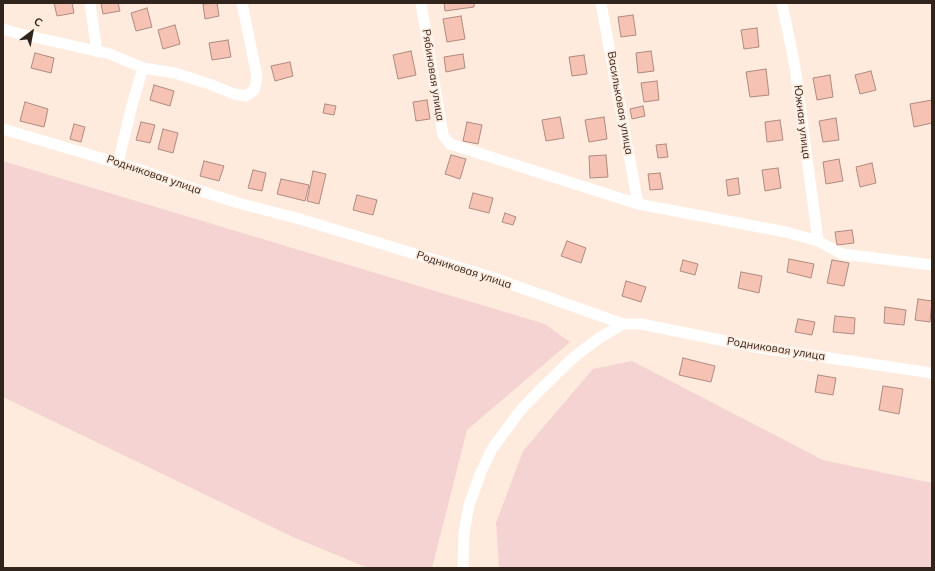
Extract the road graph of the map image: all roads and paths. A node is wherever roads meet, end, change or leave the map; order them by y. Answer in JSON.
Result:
{"nodes":[{"id":1,"x":90,"y":3,"type":"edge"},
{"id":2,"x":242,"y":3,"type":"edge"},
{"id":3,"x":421,"y":3,"type":"edge"},
{"id":4,"x":601,"y":3,"type":"edge"},
{"id":5,"x":782,"y":3,"type":"edge"},
{"id":6,"x":3,"y":29,"type":"edge"},
{"id":7,"x":97,"y":52,"type":"junction"},
{"id":8,"x":143,"y":68,"type":"junction"},
{"id":9,"x":3,"y":129,"type":"edge"},
{"id":10,"x":118,"y":163,"type":"junction"},
{"id":11,"x":638,"y":204,"type":"junction"},
{"id":12,"x":818,"y":241,"type":"junction"},
{"id":13,"x":932,"y":265,"type":"edge"},
{"id":14,"x":623,"y":324,"type":"junction"},
{"id":15,"x":932,"y":373,"type":"edge"},
{"id":16,"x":463,"y":568,"type":"edge"}],
"edges":[{"from":1,"to":7,"type":"street"},
{"from":2,"to":8,"type":"street"},
{"from":3,"to":11,"type":"street","name":"Рябиновая улица"},
{"from":4,"to":11,"type":"street","name":"Васильковая улица"},
{"from":5,"to":12,"type":"street","name":"Южная улица"},
{"from":6,"to":7,"type":"street"},
{"from":7,"to":8,"type":"street"},
{"from":8,"to":10,"type":"street"},
{"from":9,"to":10,"type":"street","name":"Родниковая улица"},
{"from":10,"to":14,"type":"street","name":"Родниковая улица"},
{"from":11,"to":12,"type":"street"},
{"from":12,"to":13,"type":"street"},
{"from":14,"to":15,"type":"street","name":"Родниковая улица"},
{"from":14,"to":16,"type":"street"}]}
